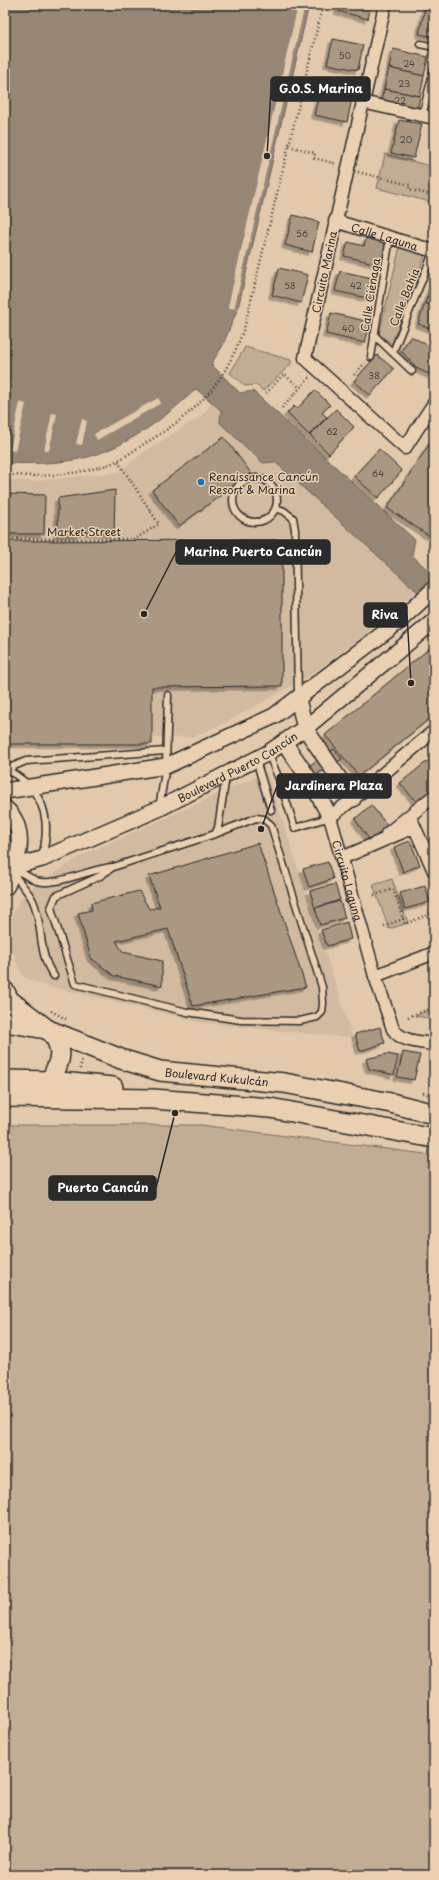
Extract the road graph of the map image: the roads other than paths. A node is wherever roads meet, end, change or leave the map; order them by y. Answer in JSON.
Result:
{"nodes":[{"id":1,"x":385,"y":5,"type":"edge"},
{"id":2,"x":420,"y":44,"type":"dead end"},
{"id":3,"x":434,"y":47,"type":"edge"},
{"id":4,"x":434,"y":69,"type":"edge"},
{"id":5,"x":362,"y":102,"type":"junction"},
{"id":6,"x":422,"y":116,"type":"junction"},
{"id":7,"x":434,"y":118,"type":"edge"},
{"id":8,"x":335,"y":221,"type":"junction"},
{"id":9,"x":390,"y":237,"type":"junction"},
{"id":10,"x":434,"y":251,"type":"edge"},
{"id":11,"x":374,"y":335,"type":"junction"},
{"id":12,"x":393,"y":352,"type":"junction"},
{"id":13,"x":371,"y":357,"type":"road end"},
{"id":14,"x":412,"y":371,"type":"dead end"},
{"id":15,"x":434,"y":403,"type":"edge"},
{"id":16,"x":276,"y":508,"type":"junction"},
{"id":17,"x":429,"y":594,"type":"edge"},
{"id":18,"x":434,"y":621,"type":"edge"},
{"id":19,"x":168,"y":695,"type":"dead end"},
{"id":20,"x":298,"y":699,"type":"junction"},
{"id":21,"x":305,"y":728,"type":"junction"},
{"id":22,"x":434,"y":732,"type":"edge"},
{"id":23,"x":284,"y":742,"type":"junction"},
{"id":24,"x":166,"y":751,"type":"junction"},
{"id":25,"x":262,"y":757,"type":"junction"},
{"id":26,"x":166,"y":766,"type":"junction"},
{"id":27,"x":6,"y":769,"type":"edge"},
{"id":28,"x":226,"y":776,"type":"junction"},
{"id":29,"x":32,"y":787,"type":"junction"},
{"id":30,"x":5,"y":791,"type":"edge"},
{"id":31,"x":434,"y":796,"type":"edge"},
{"id":32,"x":354,"y":799,"type":"junction"},
{"id":33,"x":5,"y":808,"type":"edge"},
{"id":34,"x":158,"y":809,"type":"junction"},
{"id":35,"x":271,"y":810,"type":"dead end"},
{"id":36,"x":409,"y":815,"type":"junction"},
{"id":37,"x":330,"y":817,"type":"junction"},
{"id":38,"x":414,"y":827,"type":"junction"},
{"id":39,"x":215,"y":834,"type":"junction"},
{"id":40,"x":379,"y":841,"type":"junction"},
{"id":41,"x":342,"y":858,"type":"junction"},
{"id":42,"x":42,"y":859,"type":"junction"},
{"id":43,"x":114,"y":867,"type":"junction"},
{"id":44,"x":434,"y":871,"type":"edge"},
{"id":45,"x":8,"y":874,"type":"edge"},
{"id":46,"x":434,"y":953,"type":"edge"},
{"id":47,"x":54,"y":976,"type":"dead end"},
{"id":48,"x":375,"y":976,"type":"junction"},
{"id":49,"x":5,"y":992,"type":"edge"},
{"id":50,"x":5,"y":1022,"type":"edge"},
{"id":51,"x":46,"y":1029,"type":"junction"},
{"id":52,"x":434,"y":1044,"type":"edge"},
{"id":53,"x":5,"y":1080,"type":"edge"},
{"id":54,"x":50,"y":1080,"type":"junction"},
{"id":55,"x":5,"y":1097,"type":"edge"},
{"id":56,"x":153,"y":1098,"type":"junction"},
{"id":57,"x":434,"y":1114,"type":"edge"},
{"id":58,"x":434,"y":1138,"type":"edge"}],
"edges":[{"from":1,"to":5,"type":"street","name":"Circuito Marina"},
{"from":2,"to":3,"type":"lane"},
{"from":4,"to":6,"type":"lane"},
{"from":5,"to":6,"type":"street"},
{"from":5,"to":8,"type":"street","name":"Circuito Marina"},
{"from":6,"to":7,"type":"street"},
{"from":8,"to":9,"type":"street","name":"Calle Laguna"},
{"from":8,"to":15,"type":"street","name":"Circuito Marina"},
{"from":9,"to":10,"type":"street","name":"Calle Laguna"},
{"from":9,"to":11,"type":"lane","name":"Calle Ciénaga"},
{"from":10,"to":12,"type":"lane","name":"Calle Bahía"},
{"from":11,"to":12,"type":"lane"},
{"from":11,"to":13,"type":"lane","name":"Calle Ciénaga"},
{"from":12,"to":14,"type":"lane"},
{"from":16,"to":16,"type":"lane"},
{"from":16,"to":20,"type":"lane"},
{"from":17,"to":20,"type":"street"},
{"from":18,"to":21,"type":"street","name":"Boulevard Puerto Cancún"},
{"from":19,"to":24,"type":"lane"},
{"from":20,"to":21,"type":"street"},
{"from":20,"to":26,"type":"street"},
{"from":21,"to":23,"type":"street","name":"Boulevard Puerto Cancún"},
{"from":21,"to":32,"type":"street"},
{"from":22,"to":32,"type":"street"},
{"from":23,"to":25,"type":"street","name":"Boulevard Puerto Cancún"},
{"from":23,"to":37,"type":"street"},
{"from":24,"to":26,"type":"lane"},
{"from":24,"to":27,"type":"lane"},
{"from":25,"to":28,"type":"street","name":"Boulevard Puerto Cancún"},
{"from":25,"to":35,"type":"lane"},
{"from":25,"to":37,"type":"lane"},
{"from":26,"to":29,"type":"street"},
{"from":26,"to":34,"type":"lane"},
{"from":27,"to":29,"type":"lane"},
{"from":28,"to":34,"type":"street","name":"Boulevard Puerto Cancún"},
{"from":28,"to":39,"type":"lane"},
{"from":29,"to":30,"type":"street"},
{"from":29,"to":42,"type":"lane"},
{"from":31,"to":36,"type":"street"},
{"from":32,"to":37,"type":"street"},
{"from":33,"to":45,"type":"street"},
{"from":34,"to":42,"type":"street","name":"Boulevard Puerto Cancún"},
{"from":36,"to":38,"type":"street"},
{"from":36,"to":40,"type":"street"},
{"from":37,"to":41,"type":"street","name":"Circuito Laguna"},
{"from":38,"to":40,"type":"street"},
{"from":38,"to":44,"type":"street"},
{"from":39,"to":43,"type":"lane"},
{"from":39,"to":43,"type":"lane"},
{"from":40,"to":41,"type":"street"},
{"from":41,"to":48,"type":"street","name":"Circuito Laguna"},
{"from":42,"to":45,"type":"street","name":"Boulevard Puerto Cancún"},
{"from":43,"to":45,"type":"lane"},
{"from":45,"to":47,"type":"lane"},
{"from":46,"to":48,"type":"street"},
{"from":48,"to":52,"type":"street","name":"Circuito Laguna"},
{"from":49,"to":51,"type":"main road"},
{"from":50,"to":51,"type":"main road","name":"Boulevard Kukulcán"},
{"from":51,"to":54,"type":"main road"},
{"from":51,"to":57,"type":"main road","name":"Boulevard Kukulcán"},
{"from":53,"to":54,"type":"main road"},
{"from":54,"to":56,"type":"main road"},
{"from":55,"to":56,"type":"main road"},
{"from":56,"to":58,"type":"main road"}]}
